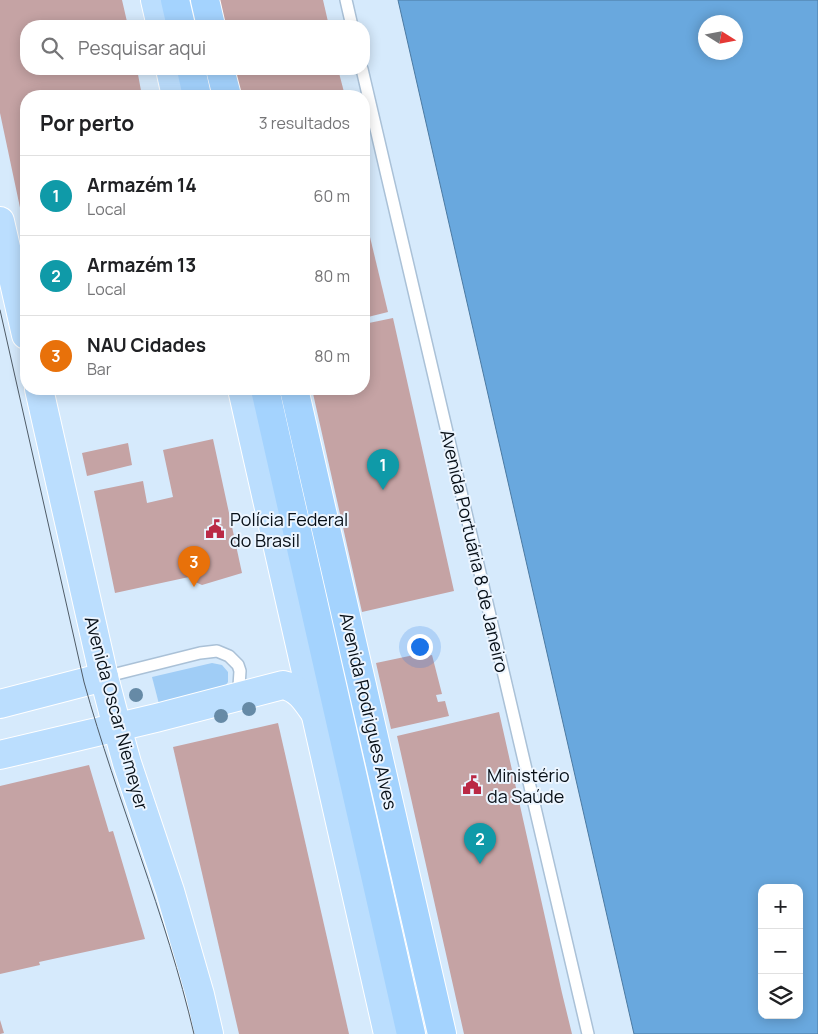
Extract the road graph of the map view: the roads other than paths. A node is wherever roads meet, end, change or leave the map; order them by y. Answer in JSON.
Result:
{"nodes":[{"id":1,"x":155,"y":0,"type":"edge"},
{"id":2,"x":175,"y":0,"type":"edge"},
{"id":3,"x":205,"y":0,"type":"edge"},
{"id":4,"x":346,"y":0,"type":"edge"},
{"id":5,"x":160,"y":20,"type":"edge"},
{"id":6,"x":180,"y":20,"type":"edge"},
{"id":7,"x":210,"y":20,"type":"edge"},
{"id":8,"x":351,"y":20,"type":"edge"},
{"id":9,"x":171,"y":75,"type":"edge"},
{"id":10,"x":192,"y":75,"type":"edge"},
{"id":11,"x":222,"y":75,"type":"edge"},
{"id":12,"x":363,"y":75,"type":"edge"},
{"id":13,"x":175,"y":90,"type":"edge"},
{"id":14,"x":196,"y":90,"type":"edge"},
{"id":15,"x":225,"y":90,"type":"edge"},
{"id":16,"x":367,"y":90,"type":"edge"},
{"id":17,"x":370,"y":103,"type":"edge"},
{"id":18,"x":0,"y":221,"type":"edge"},
{"id":19,"x":20,"y":309,"type":"edge"},
{"id":20,"x":40,"y":395,"type":"edge"},
{"id":21,"x":243,"y":395,"type":"edge"},
{"id":22,"x":265,"y":395,"type":"edge"},
{"id":23,"x":295,"y":395,"type":"edge"},
{"id":24,"x":104,"y":677,"type":"junction"},
{"id":25,"x":225,"y":701,"type":"junction"},
{"id":26,"x":0,"y":704,"type":"edge"},
{"id":27,"x":316,"y":714,"type":"junction"},
{"id":28,"x":117,"y":727,"type":"junction"},
{"id":29,"x":0,"y":755,"type":"edge"},
{"id":30,"x":209,"y":1034,"type":"edge"},
{"id":31,"x":388,"y":1034,"type":"edge"},
{"id":32,"x":411,"y":1034,"type":"edge"},
{"id":33,"x":442,"y":1034,"type":"edge"},
{"id":34,"x":588,"y":1034,"type":"edge"}],
"edges":[{"from":1,"to":5,"type":"main road"},
{"from":2,"to":6,"type":"highway"},
{"from":3,"to":7,"type":"highway"},
{"from":4,"to":8,"type":"lane"},
{"from":9,"to":13,"type":"main road"},
{"from":10,"to":14,"type":"highway"},
{"from":11,"to":15,"type":"highway"},
{"from":12,"to":16,"type":"lane","name":"Avenida Portuária 8 de Janeiro"},
{"from":17,"to":34,"type":"lane","name":"Avenida Portuária 8 de Janeiro"},
{"from":18,"to":19,"type":"main road"},
{"from":20,"to":24,"type":"main road","name":"Avenida Oscar Niemeyer"},
{"from":21,"to":27,"type":"main road"},
{"from":22,"to":32,"type":"highway","name":"Avenida Rodrigues Alves"},
{"from":23,"to":33,"type":"highway","name":"Avenida Rodrigues Alves"},
{"from":24,"to":25,"type":"lane"},
{"from":24,"to":26,"type":"main road"},
{"from":24,"to":28,"type":"main road","name":"Avenida Oscar Niemeyer"},
{"from":25,"to":27,"type":"main road"},
{"from":25,"to":28,"type":"main road"},
{"from":27,"to":31,"type":"main road"},
{"from":28,"to":29,"type":"main road"},
{"from":28,"to":30,"type":"main road","name":"Avenida Oscar Niemeyer"}]}
